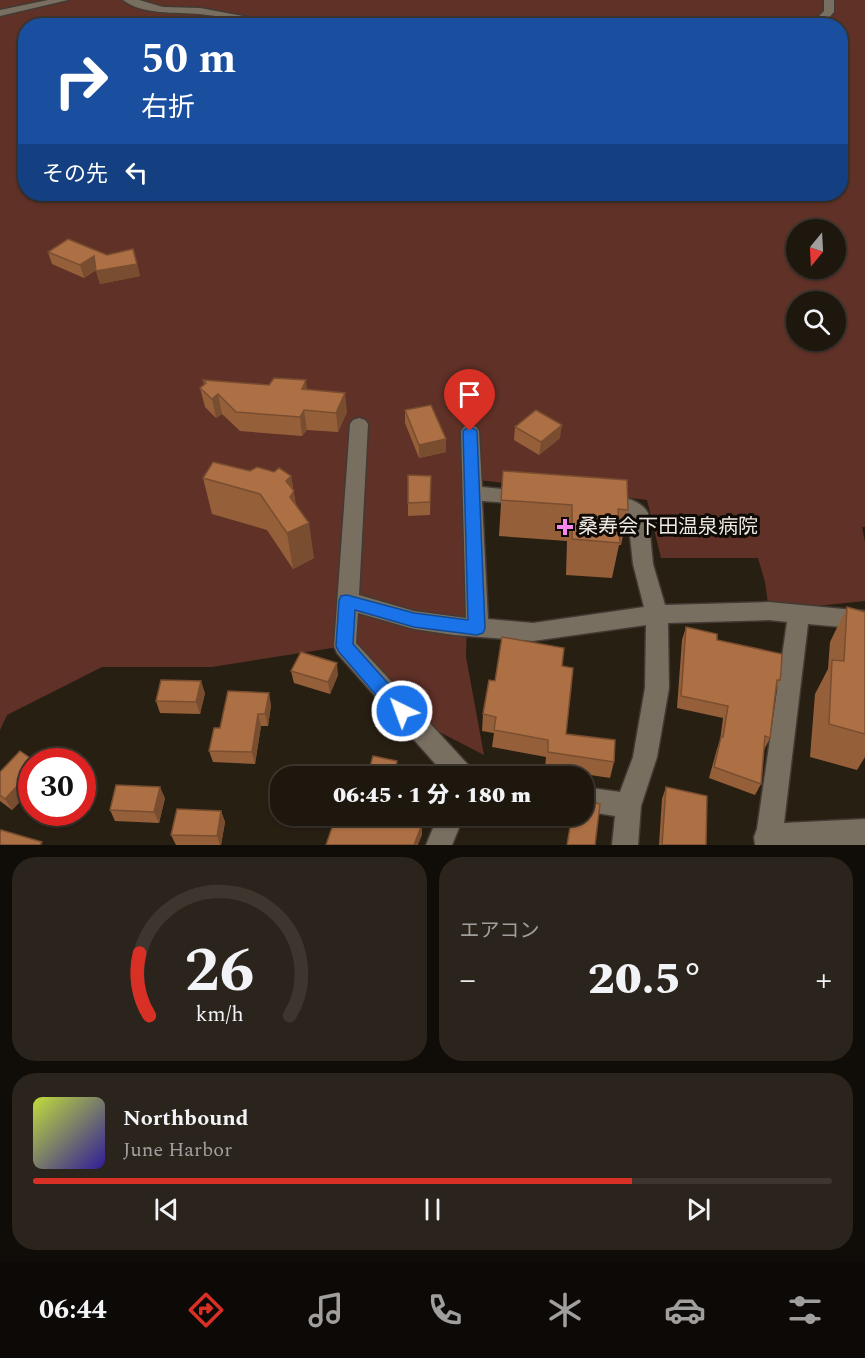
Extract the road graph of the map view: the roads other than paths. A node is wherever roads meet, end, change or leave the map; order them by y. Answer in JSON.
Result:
{"nodes":[{"id":1,"x":63,"y":0,"type":"edge"},
{"id":2,"x":128,"y":0,"type":"edge"},
{"id":3,"x":829,"y":0,"type":"edge"},
{"id":4,"x":0,"y":13,"type":"edge"},
{"id":5,"x":242,"y":18,"type":"edge"},
{"id":6,"x":823,"y":18,"type":"edge"},
{"id":7,"x":359,"y":424,"type":"dead end"},
{"id":8,"x":470,"y":431,"type":"dead end"},
{"id":9,"x":471,"y":493,"type":"junction"},
{"id":10,"x":540,"y":498,"type":"edge"},
{"id":11,"x":587,"y":502,"type":"edge"},
{"id":12,"x":347,"y":601,"type":"junction"},
{"id":13,"x":799,"y":613,"type":"junction"},
{"id":14,"x":657,"y":614,"type":"junction"},
{"id":15,"x":865,"y":620,"type":"edge"},
{"id":16,"x":477,"y":628,"type":"junction"},
{"id":17,"x":453,"y":766,"type":"edge"},
{"id":18,"x":594,"y":801,"type":"edge"},
{"id":19,"x":628,"y":806,"type":"junction"},
{"id":20,"x":447,"y":826,"type":"edge"},
{"id":21,"x":865,"y":832,"type":"edge"},
{"id":22,"x":767,"y":841,"type":"edge"},
{"id":23,"x":439,"y":845,"type":"edge"},
{"id":24,"x":625,"y":845,"type":"edge"}],
"edges":[{"from":1,"to":4,"type":"street"},
{"from":2,"to":5,"type":"street"},
{"from":3,"to":6,"type":"street"},
{"from":7,"to":12,"type":"street"},
{"from":8,"to":9,"type":"street"},
{"from":9,"to":10,"type":"street"},
{"from":9,"to":16,"type":"street"},
{"from":11,"to":14,"type":"street"},
{"from":12,"to":16,"type":"street"},
{"from":12,"to":17,"type":"street"},
{"from":13,"to":14,"type":"street"},
{"from":13,"to":15,"type":"street"},
{"from":13,"to":22,"type":"street"},
{"from":14,"to":16,"type":"street"},
{"from":14,"to":19,"type":"street"},
{"from":18,"to":19,"type":"street"},
{"from":19,"to":24,"type":"street"},
{"from":20,"to":23,"type":"street"},
{"from":21,"to":22,"type":"street"}]}
